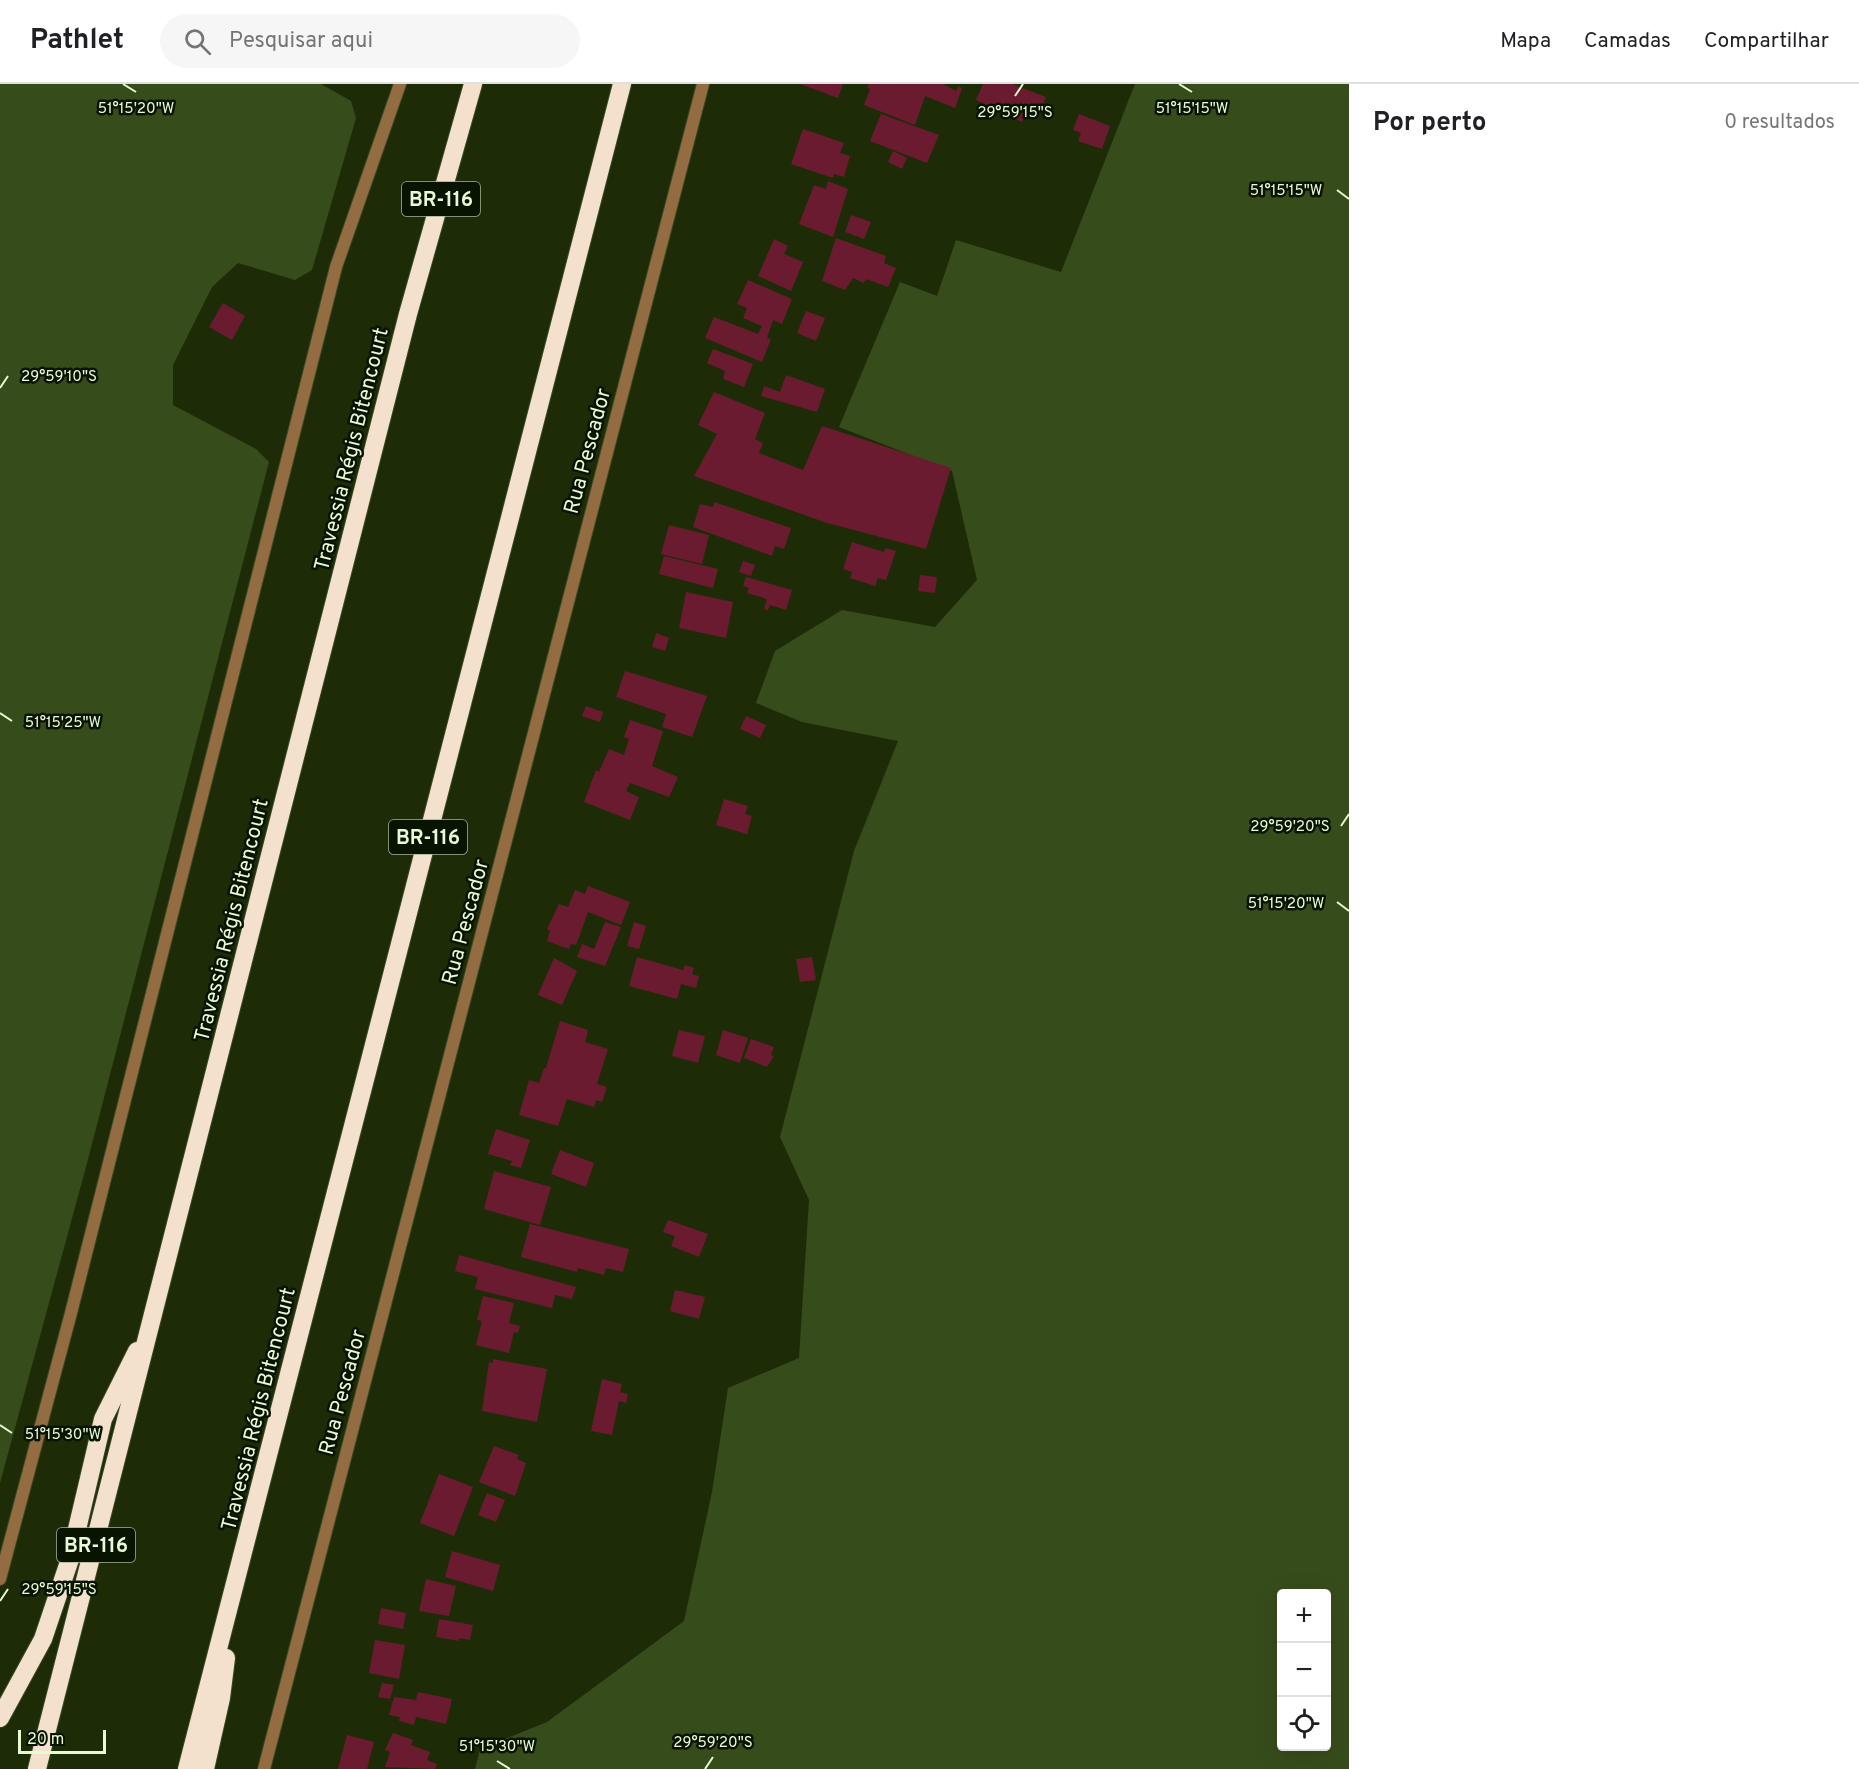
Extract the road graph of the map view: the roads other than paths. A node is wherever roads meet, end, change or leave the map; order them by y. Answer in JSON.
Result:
{"nodes":[{"id":1,"x":400,"y":84,"type":"edge"},
{"id":2,"x":473,"y":84,"type":"edge"},
{"id":3,"x":622,"y":84,"type":"edge"},
{"id":4,"x":703,"y":84,"type":"edge"},
{"id":5,"x":153,"y":1320,"type":"junction"},
{"id":6,"x":0,"y":1579,"type":"edge"},
{"id":7,"x":235,"y":1591,"type":"junction"},
{"id":8,"x":0,"y":1718,"type":"edge"},
{"id":9,"x":37,"y":1769,"type":"edge"},
{"id":10,"x":187,"y":1769,"type":"edge"},
{"id":11,"x":205,"y":1769,"type":"edge"},
{"id":12,"x":264,"y":1769,"type":"edge"}],
"edges":[{"from":1,"to":6,"type":"street"},
{"from":2,"to":5,"type":"highway","name":"Travessia Régis Bitencourt","number":"BR-116"},
{"from":3,"to":7,"type":"highway","name":"Travessia Régis Bitencourt","number":"BR-116"},
{"from":4,"to":12,"type":"street","name":"Rua Pescador"},
{"from":5,"to":8,"type":"highway"},
{"from":5,"to":9,"type":"highway","name":"Travessia Régis Bitencourt","number":"BR-116"},
{"from":7,"to":10,"type":"highway","name":"Travessia Régis Bitencourt","number":"BR-116"},
{"from":7,"to":11,"type":"highway"}]}
